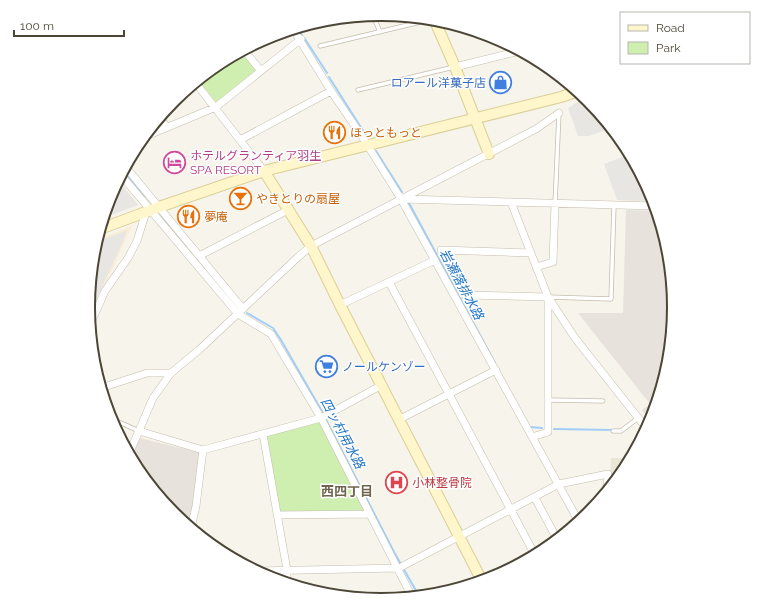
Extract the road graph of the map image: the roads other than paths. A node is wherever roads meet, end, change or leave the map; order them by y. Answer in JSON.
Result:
{"nodes":[{"id":1,"x":376,"y":21,"type":"edge"},
{"id":2,"x":418,"y":23,"type":"edge"},
{"id":3,"x":437,"y":26,"type":"edge"},
{"id":4,"x":380,"y":32,"type":"junction"},
{"id":5,"x":297,"y":34,"type":"edge"},
{"id":6,"x":301,"y":39,"type":"junction"},
{"id":7,"x":320,"y":46,"type":"dead end"},
{"id":8,"x":512,"y":53,"type":"edge"},
{"id":9,"x":247,"y":54,"type":"edge"},
{"id":10,"x":455,"y":67,"type":"junction"},
{"id":11,"x":261,"y":71,"type":"junction"},
{"id":12,"x":199,"y":87,"type":"edge"},
{"id":13,"x":358,"y":90,"type":"dead end"},
{"id":14,"x":331,"y":91,"type":"junction"},
{"id":15,"x":571,"y":93,"type":"edge"},
{"id":16,"x":216,"y":107,"type":"junction"},
{"id":17,"x":559,"y":113,"type":"joint"},
{"id":18,"x":475,"y":118,"type":"junction"},
{"id":19,"x":163,"y":122,"type":"edge"},
{"id":20,"x":167,"y":127,"type":"junction"},
{"id":21,"x":155,"y":132,"type":"edge"},
{"id":22,"x":240,"y":140,"type":"junction"},
{"id":23,"x":368,"y":145,"type":"junction"},
{"id":24,"x":489,"y":154,"type":"junction"},
{"id":25,"x":129,"y":171,"type":"edge"},
{"id":26,"x":264,"y":171,"type":"junction"},
{"id":27,"x":125,"y":179,"type":"edge"},
{"id":28,"x":401,"y":199,"type":"junction"},
{"id":29,"x":511,"y":202,"type":"junction"},
{"id":30,"x":555,"y":204,"type":"junction"},
{"id":31,"x":614,"y":205,"type":"junction"},
{"id":32,"x":648,"y":206,"type":"edge"},
{"id":33,"x":152,"y":209,"type":"junction"},
{"id":34,"x":288,"y":210,"type":"junction"},
{"id":35,"x":107,"y":226,"type":"edge"},
{"id":36,"x":311,"y":246,"type":"junction"},
{"id":37,"x":441,"y":250,"type":"dead end"},
{"id":38,"x":530,"y":253,"type":"junction"},
{"id":39,"x":199,"y":256,"type":"junction"},
{"id":40,"x":435,"y":260,"type":"junction"},
{"id":41,"x":536,"y":267,"type":"junction"},
{"id":42,"x":389,"y":282,"type":"junction"},
{"id":43,"x":465,"y":295,"type":"dead end"},
{"id":44,"x":548,"y":297,"type":"junction"},
{"id":45,"x":340,"y":305,"type":"junction"},
{"id":46,"x":241,"y":312,"type":"junction"},
{"id":47,"x":95,"y":313,"type":"edge"},
{"id":48,"x":496,"y":370,"type":"junction"},
{"id":49,"x":170,"y":373,"type":"junction"},
{"id":50,"x":382,"y":385,"type":"junction"},
{"id":51,"x":106,"y":386,"type":"edge"},
{"id":52,"x":449,"y":394,"type":"junction"},
{"id":53,"x":549,"y":400,"type":"junction"},
{"id":54,"x":603,"y":401,"type":"dead end"},
{"id":55,"x":321,"y":418,"type":"junction"},
{"id":56,"x":639,"y":418,"type":"junction"},
{"id":57,"x":400,"y":419,"type":"junction"},
{"id":58,"x":120,"y":422,"type":"edge"},
{"id":59,"x":642,"y":422,"type":"edge"},
{"id":60,"x":139,"y":431,"type":"junction"},
{"id":61,"x":614,"y":431,"type":"dead end"},
{"id":62,"x":263,"y":434,"type":"junction"},
{"id":63,"x":532,"y":437,"type":"junction"},
{"id":64,"x":132,"y":448,"type":"edge"},
{"id":65,"x":204,"y":450,"type":"junction"},
{"id":66,"x":608,"y":482,"type":"edge"},
{"id":67,"x":558,"y":484,"type":"junction"},
{"id":68,"x":535,"y":498,"type":"junction"},
{"id":69,"x":510,"y":510,"type":"junction"},
{"id":70,"x":278,"y":514,"type":"junction"},
{"id":71,"x":370,"y":514,"type":"junction"},
{"id":72,"x":576,"y":516,"type":"edge"},
{"id":73,"x":192,"y":522,"type":"edge"},
{"id":74,"x":555,"y":534,"type":"edge"},
{"id":75,"x":460,"y":537,"type":"junction"},
{"id":76,"x":532,"y":550,"type":"edge"},
{"id":77,"x":399,"y":568,"type":"junction"},
{"id":78,"x":287,"y":570,"type":"junction"},
{"id":79,"x":271,"y":571,"type":"edge"},
{"id":80,"x":479,"y":575,"type":"edge"},
{"id":81,"x":286,"y":577,"type":"edge"},
{"id":82,"x":410,"y":591,"type":"edge"}],
"edges":[{"from":1,"to":4,"type":"lane"},
{"from":2,"to":4,"type":"lane"},
{"from":3,"to":10,"type":"street"},
{"from":4,"to":7,"type":"lane"},
{"from":5,"to":6,"type":"street"},
{"from":6,"to":11,"type":"street"},
{"from":6,"to":14,"type":"street"},
{"from":8,"to":10,"type":"street"},
{"from":9,"to":11,"type":"street"},
{"from":10,"to":13,"type":"lane"},
{"from":10,"to":18,"type":"street"},
{"from":11,"to":16,"type":"street"},
{"from":12,"to":16,"type":"street"},
{"from":14,"to":22,"type":"street"},
{"from":14,"to":23,"type":"street"},
{"from":15,"to":18,"type":"street"},
{"from":16,"to":20,"type":"street"},
{"from":16,"to":22,"type":"street"},
{"from":17,"to":24,"type":"street"},
{"from":17,"to":30,"type":"lane"},
{"from":18,"to":23,"type":"street"},
{"from":18,"to":24,"type":"street"},
{"from":19,"to":20,"type":"street"},
{"from":20,"to":21,"type":"street"},
{"from":22,"to":26,"type":"street"},
{"from":23,"to":26,"type":"street"},
{"from":23,"to":28,"type":"street"},
{"from":24,"to":28,"type":"street"},
{"from":25,"to":33,"type":"street"},
{"from":26,"to":33,"type":"street"},
{"from":26,"to":34,"type":"street"},
{"from":27,"to":33,"type":"street"},
{"from":28,"to":29,"type":"street"},
{"from":28,"to":36,"type":"street"},
{"from":28,"to":40,"type":"street"},
{"from":29,"to":30,"type":"street"},
{"from":29,"to":38,"type":"street"},
{"from":30,"to":31,"type":"street"},
{"from":30,"to":41,"type":"street"},
{"from":31,"to":32,"type":"street"},
{"from":31,"to":44,"type":"lane"},
{"from":33,"to":35,"type":"street"},
{"from":33,"to":39,"type":"street"},
{"from":33,"to":46,"type":"street"},
{"from":33,"to":47,"type":"street"},
{"from":34,"to":36,"type":"street"},
{"from":34,"to":39,"type":"street"},
{"from":36,"to":45,"type":"street"},
{"from":36,"to":46,"type":"street"},
{"from":37,"to":38,"type":"street"},
{"from":38,"to":41,"type":"street"},
{"from":39,"to":46,"type":"street"},
{"from":40,"to":42,"type":"street"},
{"from":40,"to":48,"type":"street"},
{"from":41,"to":44,"type":"street"},
{"from":42,"to":45,"type":"street"},
{"from":42,"to":52,"type":"street"},
{"from":43,"to":44,"type":"street"},
{"from":44,"to":53,"type":"street"},
{"from":44,"to":56,"type":"street"},
{"from":45,"to":50,"type":"street"},
{"from":46,"to":49,"type":"street"},
{"from":46,"to":55,"type":"street"},
{"from":48,"to":52,"type":"street"},
{"from":48,"to":63,"type":"street"},
{"from":49,"to":51,"type":"street"},
{"from":49,"to":60,"type":"street"},
{"from":50,"to":55,"type":"street"},
{"from":50,"to":57,"type":"street"},
{"from":52,"to":57,"type":"street"},
{"from":52,"to":69,"type":"street"},
{"from":53,"to":54,"type":"lane"},
{"from":53,"to":63,"type":"street"},
{"from":55,"to":62,"type":"street"},
{"from":55,"to":71,"type":"street"},
{"from":56,"to":59,"type":"street"},
{"from":56,"to":61,"type":"lane"},
{"from":57,"to":75,"type":"street"},
{"from":58,"to":60,"type":"lane"},
{"from":60,"to":64,"type":"street"},
{"from":60,"to":65,"type":"street"},
{"from":62,"to":65,"type":"street"},
{"from":62,"to":70,"type":"street"},
{"from":63,"to":67,"type":"street"},
{"from":65,"to":73,"type":"street"},
{"from":66,"to":67,"type":"street"},
{"from":67,"to":68,"type":"street"},
{"from":67,"to":72,"type":"street"},
{"from":68,"to":69,"type":"street"},
{"from":68,"to":74,"type":"street"},
{"from":69,"to":75,"type":"street"},
{"from":69,"to":76,"type":"street"},
{"from":70,"to":71,"type":"street"},
{"from":70,"to":78,"type":"street"},
{"from":71,"to":77,"type":"street"},
{"from":75,"to":77,"type":"street"},
{"from":75,"to":80,"type":"street"},
{"from":77,"to":78,"type":"street"},
{"from":77,"to":82,"type":"street"},
{"from":78,"to":79,"type":"street"},
{"from":78,"to":81,"type":"street"}]}
